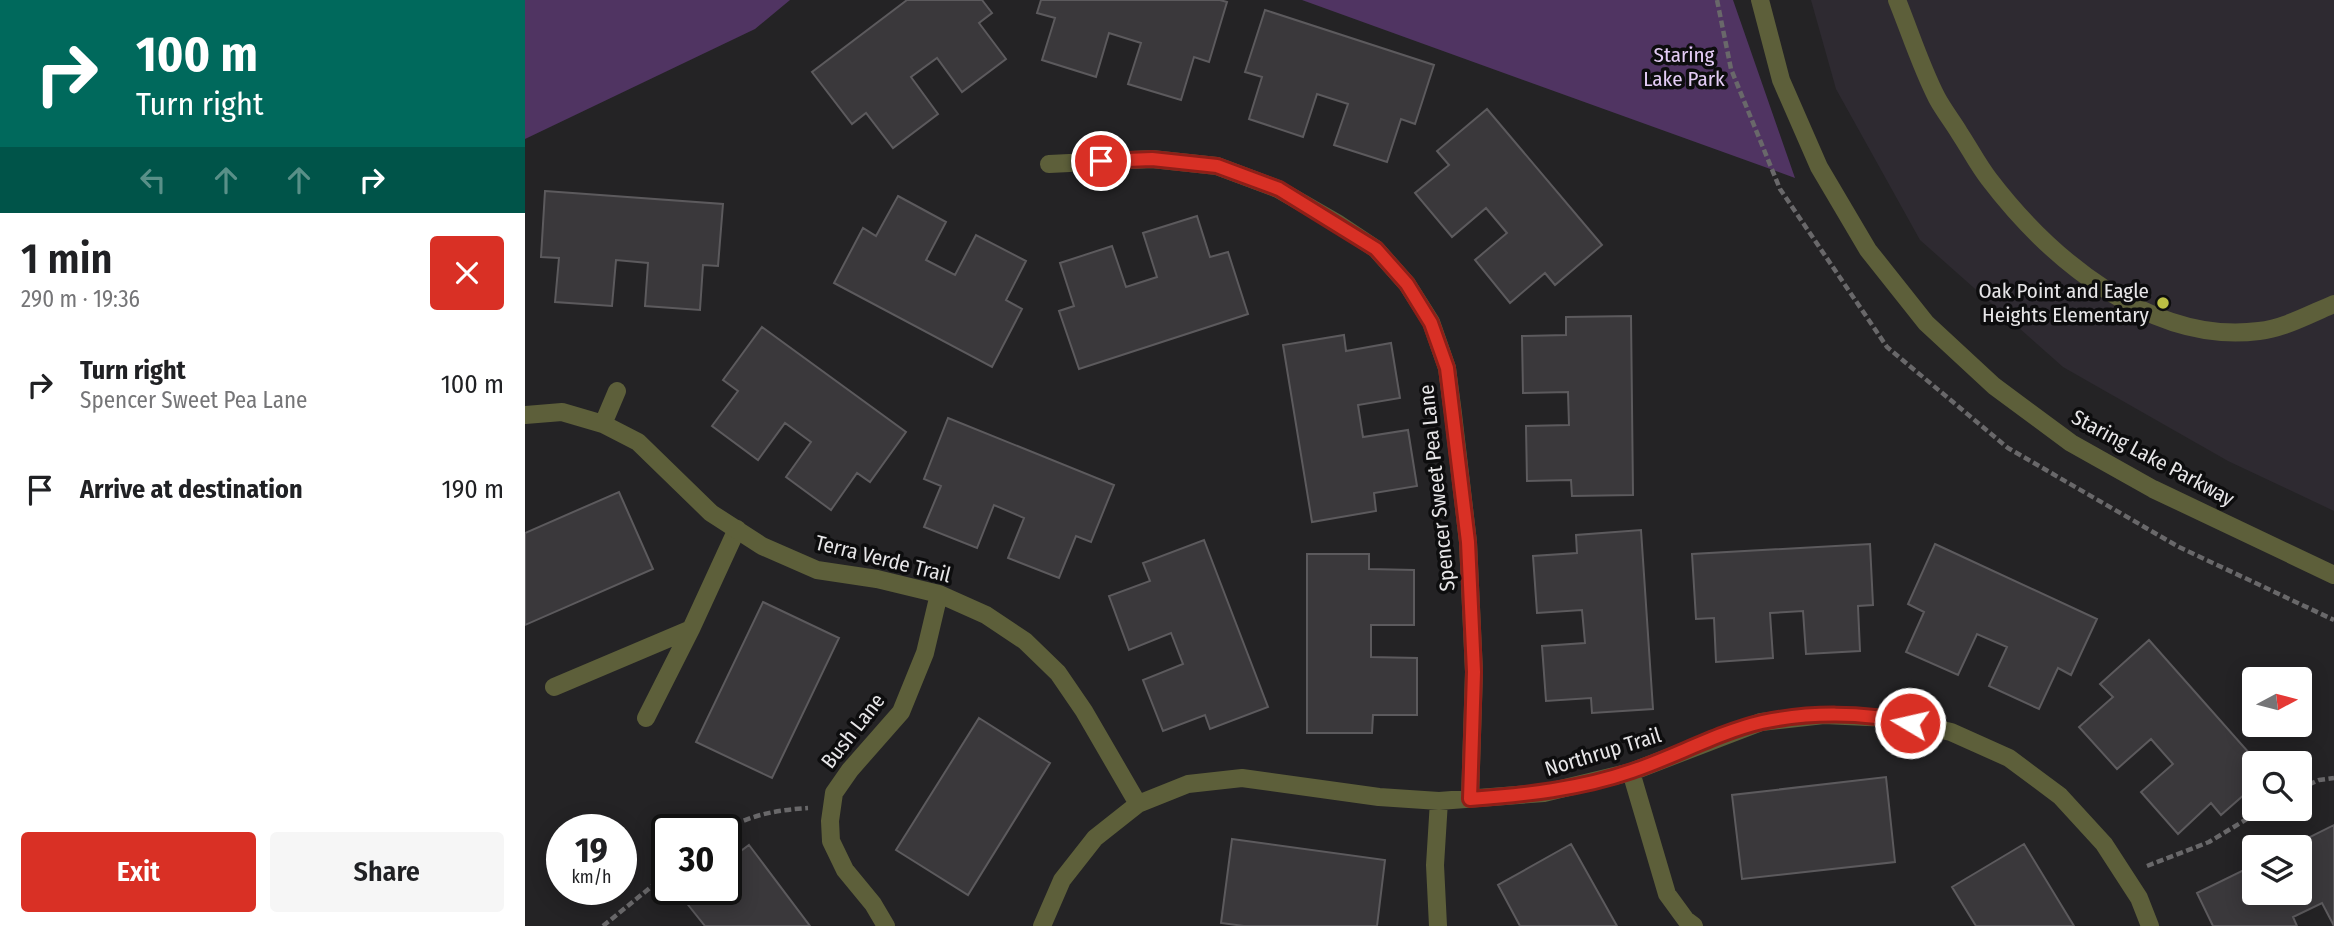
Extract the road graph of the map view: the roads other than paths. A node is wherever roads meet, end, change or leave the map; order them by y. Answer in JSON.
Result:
{"nodes":[{"id":1,"x":1760,"y":0,"type":"edge"},
{"id":2,"x":1897,"y":0,"type":"edge"},
{"id":3,"x":1049,"y":164,"type":"dead end"},
{"id":4,"x":2334,"y":304,"type":"edge"},
{"id":5,"x":617,"y":391,"type":"dead end"},
{"id":6,"x":525,"y":415,"type":"edge"},
{"id":7,"x":603,"y":424,"type":"junction"},
{"id":8,"x":737,"y":529,"type":"junction"},
{"id":9,"x":2334,"y":575,"type":"edge"},
{"id":10,"x":939,"y":594,"type":"junction"},
{"id":11,"x":691,"y":629,"type":"junction"},
{"id":12,"x":554,"y":687,"type":"dead end"},
{"id":13,"x":646,"y":718,"type":"dead end"},
{"id":14,"x":1631,"y":772,"type":"junction"},
{"id":15,"x":1470,"y":799,"type":"junction"},
{"id":16,"x":1439,"y":801,"type":"junction"},
{"id":17,"x":1138,"y":804,"type":"junction"},
{"id":18,"x":886,"y":926,"type":"edge"},
{"id":19,"x":1042,"y":926,"type":"edge"},
{"id":20,"x":1438,"y":926,"type":"edge"},
{"id":21,"x":1694,"y":926,"type":"edge"},
{"id":22,"x":2150,"y":926,"type":"edge"}],
"edges":[{"from":1,"to":9,"type":"street","name":"Staring Lake Parkway"},
{"from":2,"to":4,"type":"street"},
{"from":3,"to":15,"type":"street","name":"Spencer Sweet Pea Lane"},
{"from":5,"to":7,"type":"street"},
{"from":6,"to":7,"type":"street","name":"Terra Verde Trail"},
{"from":7,"to":8,"type":"street","name":"Terra Verde Trail"},
{"from":8,"to":10,"type":"street","name":"Terra Verde Trail"},
{"from":8,"to":11,"type":"street"},
{"from":10,"to":17,"type":"street","name":"Terra Verde Trail"},
{"from":10,"to":18,"type":"street","name":"Bush Lane"},
{"from":11,"to":12,"type":"street"},
{"from":11,"to":13,"type":"street"},
{"from":14,"to":15,"type":"street","name":"Northrup Trail"},
{"from":14,"to":21,"type":"street"},
{"from":14,"to":22,"type":"street","name":"Northrup Trail"},
{"from":15,"to":16,"type":"street","name":"Northrup Trail"},
{"from":16,"to":17,"type":"street","name":"Northrup Trail"},
{"from":16,"to":20,"type":"street"},
{"from":17,"to":19,"type":"street","name":"Northrup Trail"}]}
